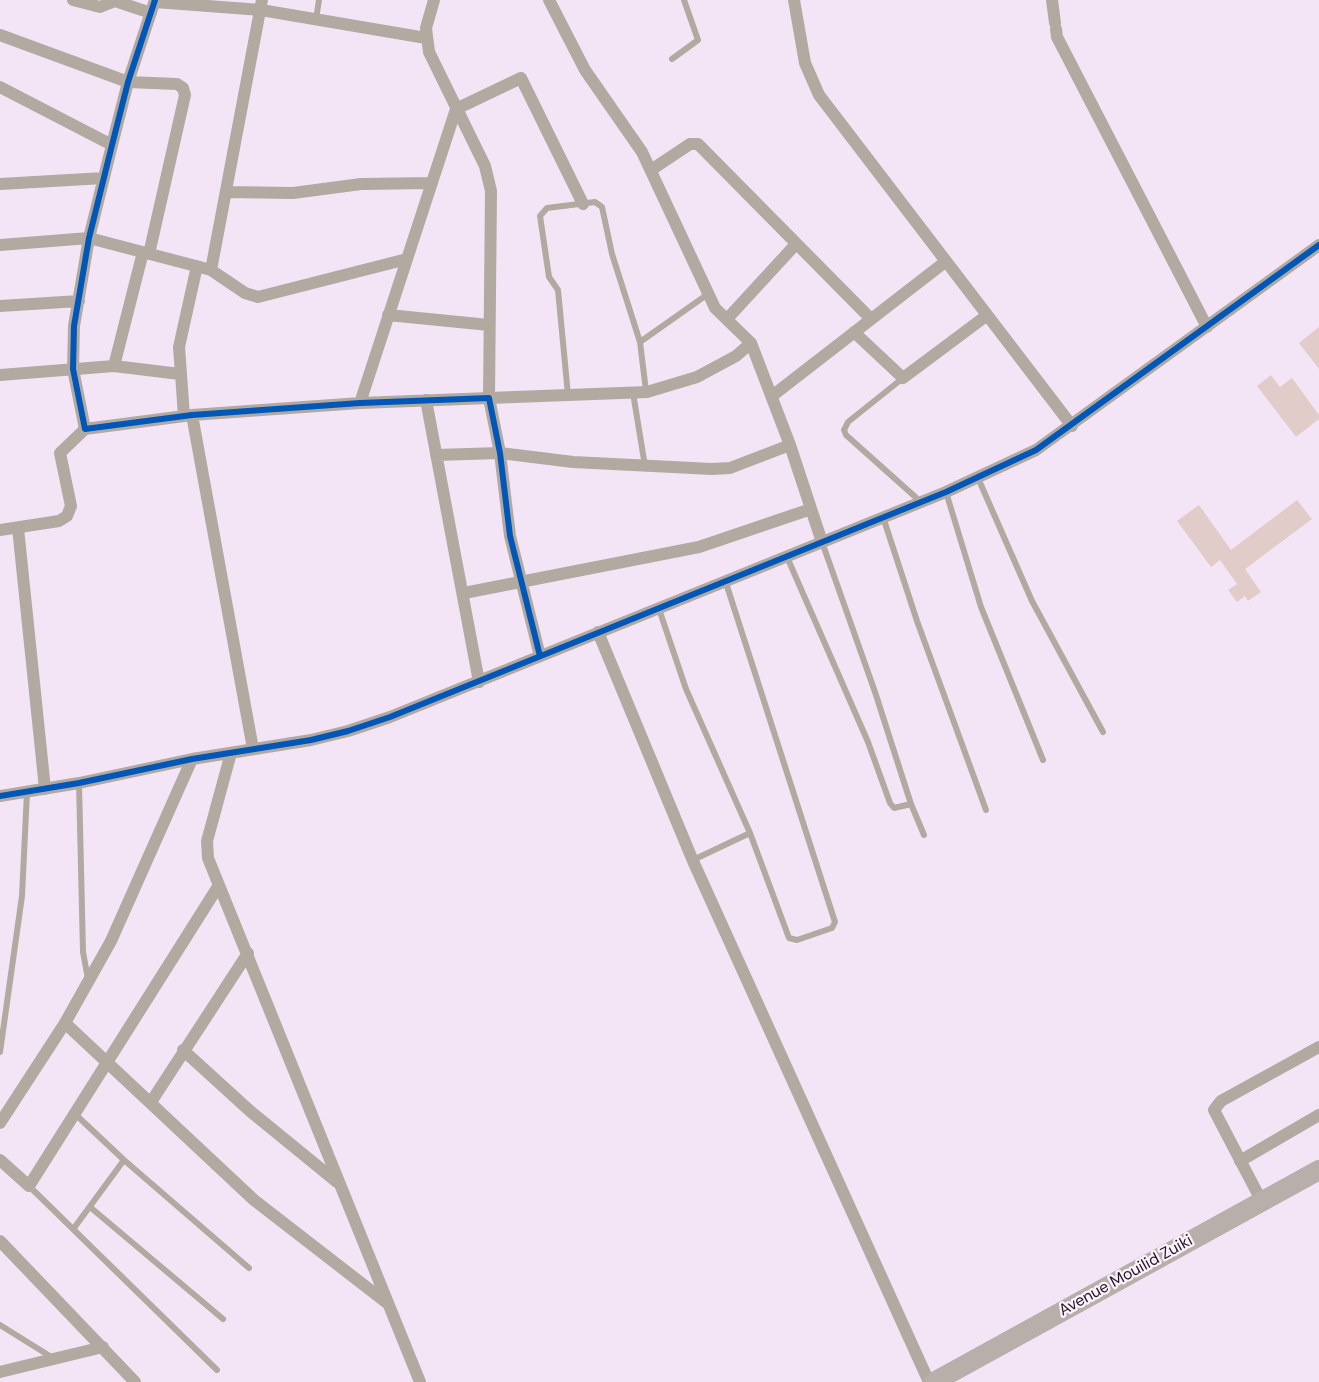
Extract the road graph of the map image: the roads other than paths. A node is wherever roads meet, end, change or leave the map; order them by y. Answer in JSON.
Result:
{"nodes":[{"id":1,"x":74,"y":0,"type":"edge"},
{"id":2,"x":319,"y":0,"type":"edge"},
{"id":3,"x":434,"y":0,"type":"edge"},
{"id":4,"x":549,"y":0,"type":"edge"},
{"id":5,"x":684,"y":0,"type":"edge"},
{"id":6,"x":794,"y":0,"type":"edge"},
{"id":7,"x":1052,"y":0,"type":"edge"},
{"id":8,"x":154,"y":5,"type":"edge"},
{"id":9,"x":261,"y":5,"type":"edge"},
{"id":10,"x":316,"y":19,"type":"junction"},
{"id":11,"x":0,"y":35,"type":"edge"},
{"id":12,"x":426,"y":38,"type":"junction"},
{"id":13,"x":672,"y":59,"type":"dead end"},
{"id":14,"x":128,"y":82,"type":"junction"},
{"id":15,"x":0,"y":87,"type":"edge"},
{"id":16,"x":0,"y":101,"type":"edge"},
{"id":17,"x":456,"y":109,"type":"junction"},
{"id":18,"x":112,"y":145,"type":"junction"},
{"id":19,"x":651,"y":170,"type":"junction"},
{"id":20,"x":104,"y":178,"type":"junction"},
{"id":21,"x":432,"y":183,"type":"junction"},
{"id":22,"x":0,"y":184,"type":"edge"},
{"id":23,"x":226,"y":192,"type":"junction"},
{"id":24,"x":583,"y":204,"type":"junction"},
{"id":25,"x":89,"y":238,"type":"junction"},
{"id":26,"x":796,"y":244,"type":"junction"},
{"id":27,"x":0,"y":245,"type":"edge"},
{"id":28,"x":1319,"y":245,"type":"edge"},
{"id":29,"x":146,"y":253,"type":"junction"},
{"id":30,"x":407,"y":259,"type":"junction"},
{"id":31,"x":945,"y":262,"type":"junction"},
{"id":32,"x":197,"y":266,"type":"junction"},
{"id":33,"x":211,"y":270,"type":"junction"},
{"id":34,"x":708,"y":294,"type":"junction"},
{"id":35,"x":79,"y":301,"type":"junction"},
{"id":36,"x":0,"y":306,"type":"edge"},
{"id":37,"x":388,"y":315,"type":"junction"},
{"id":38,"x":986,"y":316,"type":"junction"},
{"id":39,"x":727,"y":319,"type":"junction"},
{"id":40,"x":871,"y":319,"type":"junction"},
{"id":41,"x":489,"y":325,"type":"junction"},
{"id":42,"x":1207,"y":327,"type":"junction"},
{"id":43,"x":854,"y":332,"type":"junction"},
{"id":44,"x":640,"y":342,"type":"junction"},
{"id":45,"x":751,"y":342,"type":"junction"},
{"id":46,"x":114,"y":366,"type":"junction"},
{"id":47,"x":73,"y":369,"type":"junction"},
{"id":48,"x":180,"y":374,"type":"junction"},
{"id":49,"x":0,"y":375,"type":"edge"},
{"id":50,"x":903,"y":378,"type":"junction"},
{"id":51,"x":646,"y":392,"type":"junction"},
{"id":52,"x":633,"y":393,"type":"junction"},
{"id":53,"x":568,"y":395,"type":"junction"},
{"id":54,"x":772,"y":396,"type":"junction"},
{"id":55,"x":489,"y":398,"type":"junction"},
{"id":56,"x":426,"y":400,"type":"junction"},
{"id":57,"x":360,"y":403,"type":"junction"},
{"id":58,"x":188,"y":416,"type":"junction"},
{"id":59,"x":1072,"y":426,"type":"junction"},
{"id":60,"x":85,"y":429,"type":"junction"},
{"id":61,"x":790,"y":445,"type":"junction"},
{"id":62,"x":500,"y":453,"type":"junction"},
{"id":63,"x":436,"y":455,"type":"junction"},
{"id":64,"x":645,"y":466,"type":"junction"},
{"id":65,"x":978,"y":478,"type":"junction"},
{"id":66,"x":946,"y":492,"type":"junction"},
{"id":67,"x":921,"y":502,"type":"junction"},
{"id":68,"x":811,"y":509,"type":"junction"},
{"id":69,"x":883,"y":517,"type":"junction"},
{"id":70,"x":18,"y":528,"type":"junction"},
{"id":71,"x":0,"y":531,"type":"edge"},
{"id":72,"x":822,"y":542,"type":"junction"},
{"id":73,"x":787,"y":557,"type":"junction"},
{"id":74,"x":520,"y":580,"type":"junction"},
{"id":75,"x":726,"y":583,"type":"junction"},
{"id":76,"x":464,"y":593,"type":"junction"},
{"id":77,"x":659,"y":608,"type":"junction"},
{"id":78,"x":598,"y":632,"type":"junction"},
{"id":79,"x":540,"y":656,"type":"junction"},
{"id":80,"x":479,"y":682,"type":"junction"},
{"id":81,"x":1102,"y":732,"type":"dead end"},
{"id":82,"x":253,"y":749,"type":"junction"},
{"id":83,"x":231,"y":753,"type":"junction"},
{"id":84,"x":192,"y":759,"type":"junction"},
{"id":85,"x":1043,"y":760,"type":"dead end"},
{"id":86,"x":79,"y":783,"type":"junction"},
{"id":87,"x":45,"y":789,"type":"junction"},
{"id":88,"x":27,"y":792,"type":"junction"},
{"id":89,"x":0,"y":796,"type":"edge"},
{"id":90,"x":910,"y":804,"type":"junction"},
{"id":91,"x":986,"y":810,"type":"dead end"},
{"id":92,"x":750,"y":833,"type":"junction"},
{"id":93,"x":924,"y":835,"type":"dead end"},
{"id":94,"x":693,"y":861,"type":"junction"},
{"id":95,"x":219,"y":885,"type":"junction"},
{"id":96,"x":248,"y":954,"type":"junction"},
{"id":97,"x":89,"y":982,"type":"junction"},
{"id":98,"x":65,"y":1023,"type":"junction"},
{"id":99,"x":1319,"y":1047,"type":"edge"},
{"id":100,"x":183,"y":1050,"type":"junction"},
{"id":101,"x":0,"y":1052,"type":"edge"},
{"id":102,"x":107,"y":1063,"type":"junction"},
{"id":103,"x":150,"y":1102,"type":"junction"},
{"id":104,"x":75,"y":1113,"type":"junction"},
{"id":105,"x":1319,"y":1115,"type":"edge"},
{"id":106,"x":0,"y":1123,"type":"edge"},
{"id":107,"x":0,"y":1160,"type":"edge"},
{"id":108,"x":124,"y":1160,"type":"junction"},
{"id":109,"x":1240,"y":1161,"type":"junction"},
{"id":110,"x":1319,"y":1170,"type":"edge"},
{"id":111,"x":339,"y":1183,"type":"junction"},
{"id":112,"x":29,"y":1186,"type":"junction"},
{"id":113,"x":1262,"y":1202,"type":"junction"},
{"id":114,"x":90,"y":1207,"type":"junction"},
{"id":115,"x":74,"y":1228,"type":"junction"},
{"id":116,"x":0,"y":1241,"type":"edge"},
{"id":117,"x":249,"y":1268,"type":"dead end"},
{"id":118,"x":387,"y":1304,"type":"junction"},
{"id":119,"x":223,"y":1319,"type":"dead end"},
{"id":120,"x":0,"y":1325,"type":"edge"},
{"id":121,"x":103,"y":1347,"type":"junction"},
{"id":122,"x":55,"y":1359,"type":"junction"},
{"id":123,"x":217,"y":1370,"type":"dead end"},
{"id":124,"x":0,"y":1372,"type":"edge"},
{"id":125,"x":135,"y":1382,"type":"edge"},
{"id":126,"x":420,"y":1382,"type":"edge"},
{"id":127,"x":932,"y":1382,"type":"edge"}],
"edges":[{"from":1,"to":8,"type":"street"},
{"from":2,"to":10,"type":"lane"},
{"from":3,"to":12,"type":"street"},
{"from":4,"to":19,"type":"street"},
{"from":5,"to":13,"type":"lane"},
{"from":6,"to":31,"type":"street"},
{"from":7,"to":42,"type":"street"},
{"from":8,"to":9,"type":"street"},
{"from":8,"to":14,"type":"street"},
{"from":9,"to":10,"type":"street"},
{"from":9,"to":23,"type":"street"},
{"from":10,"to":12,"type":"street"},
{"from":11,"to":14,"type":"street"},
{"from":12,"to":17,"type":"street"},
{"from":14,"to":18,"type":"street"},
{"from":14,"to":29,"type":"street"},
{"from":15,"to":16,"type":"street"},
{"from":15,"to":18,"type":"street"},
{"from":17,"to":21,"type":"street"},
{"from":17,"to":24,"type":"street"},
{"from":17,"to":41,"type":"street"},
{"from":18,"to":20,"type":"street"},
{"from":19,"to":26,"type":"street"},
{"from":19,"to":34,"type":"street"},
{"from":20,"to":22,"type":"street"},
{"from":20,"to":25,"type":"street"},
{"from":21,"to":23,"type":"street"},
{"from":21,"to":30,"type":"street"},
{"from":23,"to":33,"type":"street"},
{"from":24,"to":44,"type":"lane"},
{"from":24,"to":53,"type":"lane"},
{"from":25,"to":27,"type":"street"},
{"from":25,"to":29,"type":"street"},
{"from":25,"to":35,"type":"street"},
{"from":26,"to":39,"type":"street"},
{"from":26,"to":40,"type":"street"},
{"from":28,"to":42,"type":"street"},
{"from":29,"to":32,"type":"street"},
{"from":29,"to":46,"type":"street"},
{"from":30,"to":33,"type":"street"},
{"from":30,"to":37,"type":"street"},
{"from":31,"to":38,"type":"street"},
{"from":31,"to":40,"type":"street"},
{"from":32,"to":33,"type":"street"},
{"from":32,"to":48,"type":"street"},
{"from":34,"to":39,"type":"street"},
{"from":34,"to":44,"type":"lane"},
{"from":35,"to":36,"type":"street"},
{"from":35,"to":47,"type":"street"},
{"from":37,"to":41,"type":"street"},
{"from":37,"to":57,"type":"street"},
{"from":38,"to":50,"type":"street"},
{"from":38,"to":59,"type":"street"},
{"from":39,"to":45,"type":"street"},
{"from":40,"to":43,"type":"street"},
{"from":41,"to":55,"type":"street"},
{"from":42,"to":59,"type":"street"},
{"from":43,"to":50,"type":"street"},
{"from":43,"to":54,"type":"street"},
{"from":44,"to":51,"type":"lane"},
{"from":45,"to":51,"type":"street"},
{"from":45,"to":54,"type":"street"},
{"from":46,"to":47,"type":"street"},
{"from":46,"to":48,"type":"street"},
{"from":47,"to":49,"type":"street"},
{"from":47,"to":60,"type":"street"},
{"from":48,"to":58,"type":"street"},
{"from":50,"to":67,"type":"lane"},
{"from":51,"to":52,"type":"street"},
{"from":52,"to":53,"type":"street"},
{"from":52,"to":64,"type":"lane"},
{"from":53,"to":55,"type":"street"},
{"from":54,"to":61,"type":"street"},
{"from":55,"to":56,"type":"street"},
{"from":55,"to":62,"type":"street"},
{"from":56,"to":57,"type":"street"},
{"from":56,"to":63,"type":"street"},
{"from":57,"to":58,"type":"street"},
{"from":58,"to":60,"type":"street"},
{"from":58,"to":82,"type":"street"},
{"from":59,"to":65,"type":"street"},
{"from":60,"to":70,"type":"street"},
{"from":61,"to":64,"type":"street"},
{"from":61,"to":68,"type":"street"},
{"from":62,"to":63,"type":"street"},
{"from":62,"to":64,"type":"street"},
{"from":62,"to":74,"type":"street"},
{"from":63,"to":76,"type":"street"},
{"from":65,"to":66,"type":"street"},
{"from":65,"to":81,"type":"lane"},
{"from":66,"to":67,"type":"street"},
{"from":66,"to":85,"type":"lane"},
{"from":67,"to":69,"type":"street"},
{"from":68,"to":72,"type":"street"},
{"from":68,"to":74,"type":"street"},
{"from":69,"to":72,"type":"street"},
{"from":69,"to":91,"type":"lane"},
{"from":70,"to":71,"type":"street"},
{"from":70,"to":87,"type":"street"},
{"from":72,"to":73,"type":"street"},
{"from":72,"to":90,"type":"lane"},
{"from":73,"to":75,"type":"street"},
{"from":73,"to":90,"type":"lane"},
{"from":74,"to":76,"type":"street"},
{"from":74,"to":79,"type":"street"},
{"from":75,"to":77,"type":"street"},
{"from":75,"to":92,"type":"lane"},
{"from":76,"to":80,"type":"street"},
{"from":77,"to":78,"type":"street"},
{"from":77,"to":92,"type":"lane"},
{"from":78,"to":79,"type":"street"},
{"from":78,"to":94,"type":"street"},
{"from":79,"to":80,"type":"street"},
{"from":80,"to":82,"type":"street"},
{"from":82,"to":83,"type":"street"},
{"from":83,"to":84,"type":"street"},
{"from":83,"to":95,"type":"street"},
{"from":84,"to":86,"type":"street"},
{"from":84,"to":97,"type":"street"},
{"from":86,"to":87,"type":"street"},
{"from":86,"to":97,"type":"lane"},
{"from":87,"to":88,"type":"street"},
{"from":88,"to":89,"type":"street"},
{"from":88,"to":101,"type":"lane"},
{"from":90,"to":93,"type":"lane"},
{"from":92,"to":94,"type":"lane"},
{"from":94,"to":127,"type":"street"},
{"from":95,"to":96,"type":"street"},
{"from":95,"to":102,"type":"street"},
{"from":96,"to":100,"type":"street"},
{"from":96,"to":111,"type":"street"},
{"from":97,"to":98,"type":"street"},
{"from":98,"to":102,"type":"street"},
{"from":98,"to":106,"type":"street"},
{"from":99,"to":109,"type":"street"},
{"from":100,"to":103,"type":"street"},
{"from":100,"to":111,"type":"street"},
{"from":102,"to":103,"type":"street"},
{"from":102,"to":104,"type":"street"},
{"from":103,"to":118,"type":"street"},
{"from":104,"to":108,"type":"lane"},
{"from":104,"to":112,"type":"street"},
{"from":105,"to":109,"type":"street"},
{"from":107,"to":112,"type":"street"},
{"from":108,"to":114,"type":"lane"},
{"from":108,"to":117,"type":"lane"},
{"from":109,"to":113,"type":"street"},
{"from":110,"to":113,"type":"main road","name":"Avenue Mouilid Zuiki"},
{"from":111,"to":118,"type":"street"},
{"from":112,"to":115,"type":"lane"},
{"from":113,"to":127,"type":"main road","name":"Avenue Mouilid Zuiki"},
{"from":114,"to":115,"type":"lane"},
{"from":114,"to":119,"type":"lane"},
{"from":115,"to":123,"type":"lane"},
{"from":116,"to":121,"type":"street"},
{"from":118,"to":126,"type":"street"},
{"from":120,"to":122,"type":"lane"},
{"from":121,"to":122,"type":"street"},
{"from":121,"to":125,"type":"street"},
{"from":122,"to":124,"type":"street"}]}
